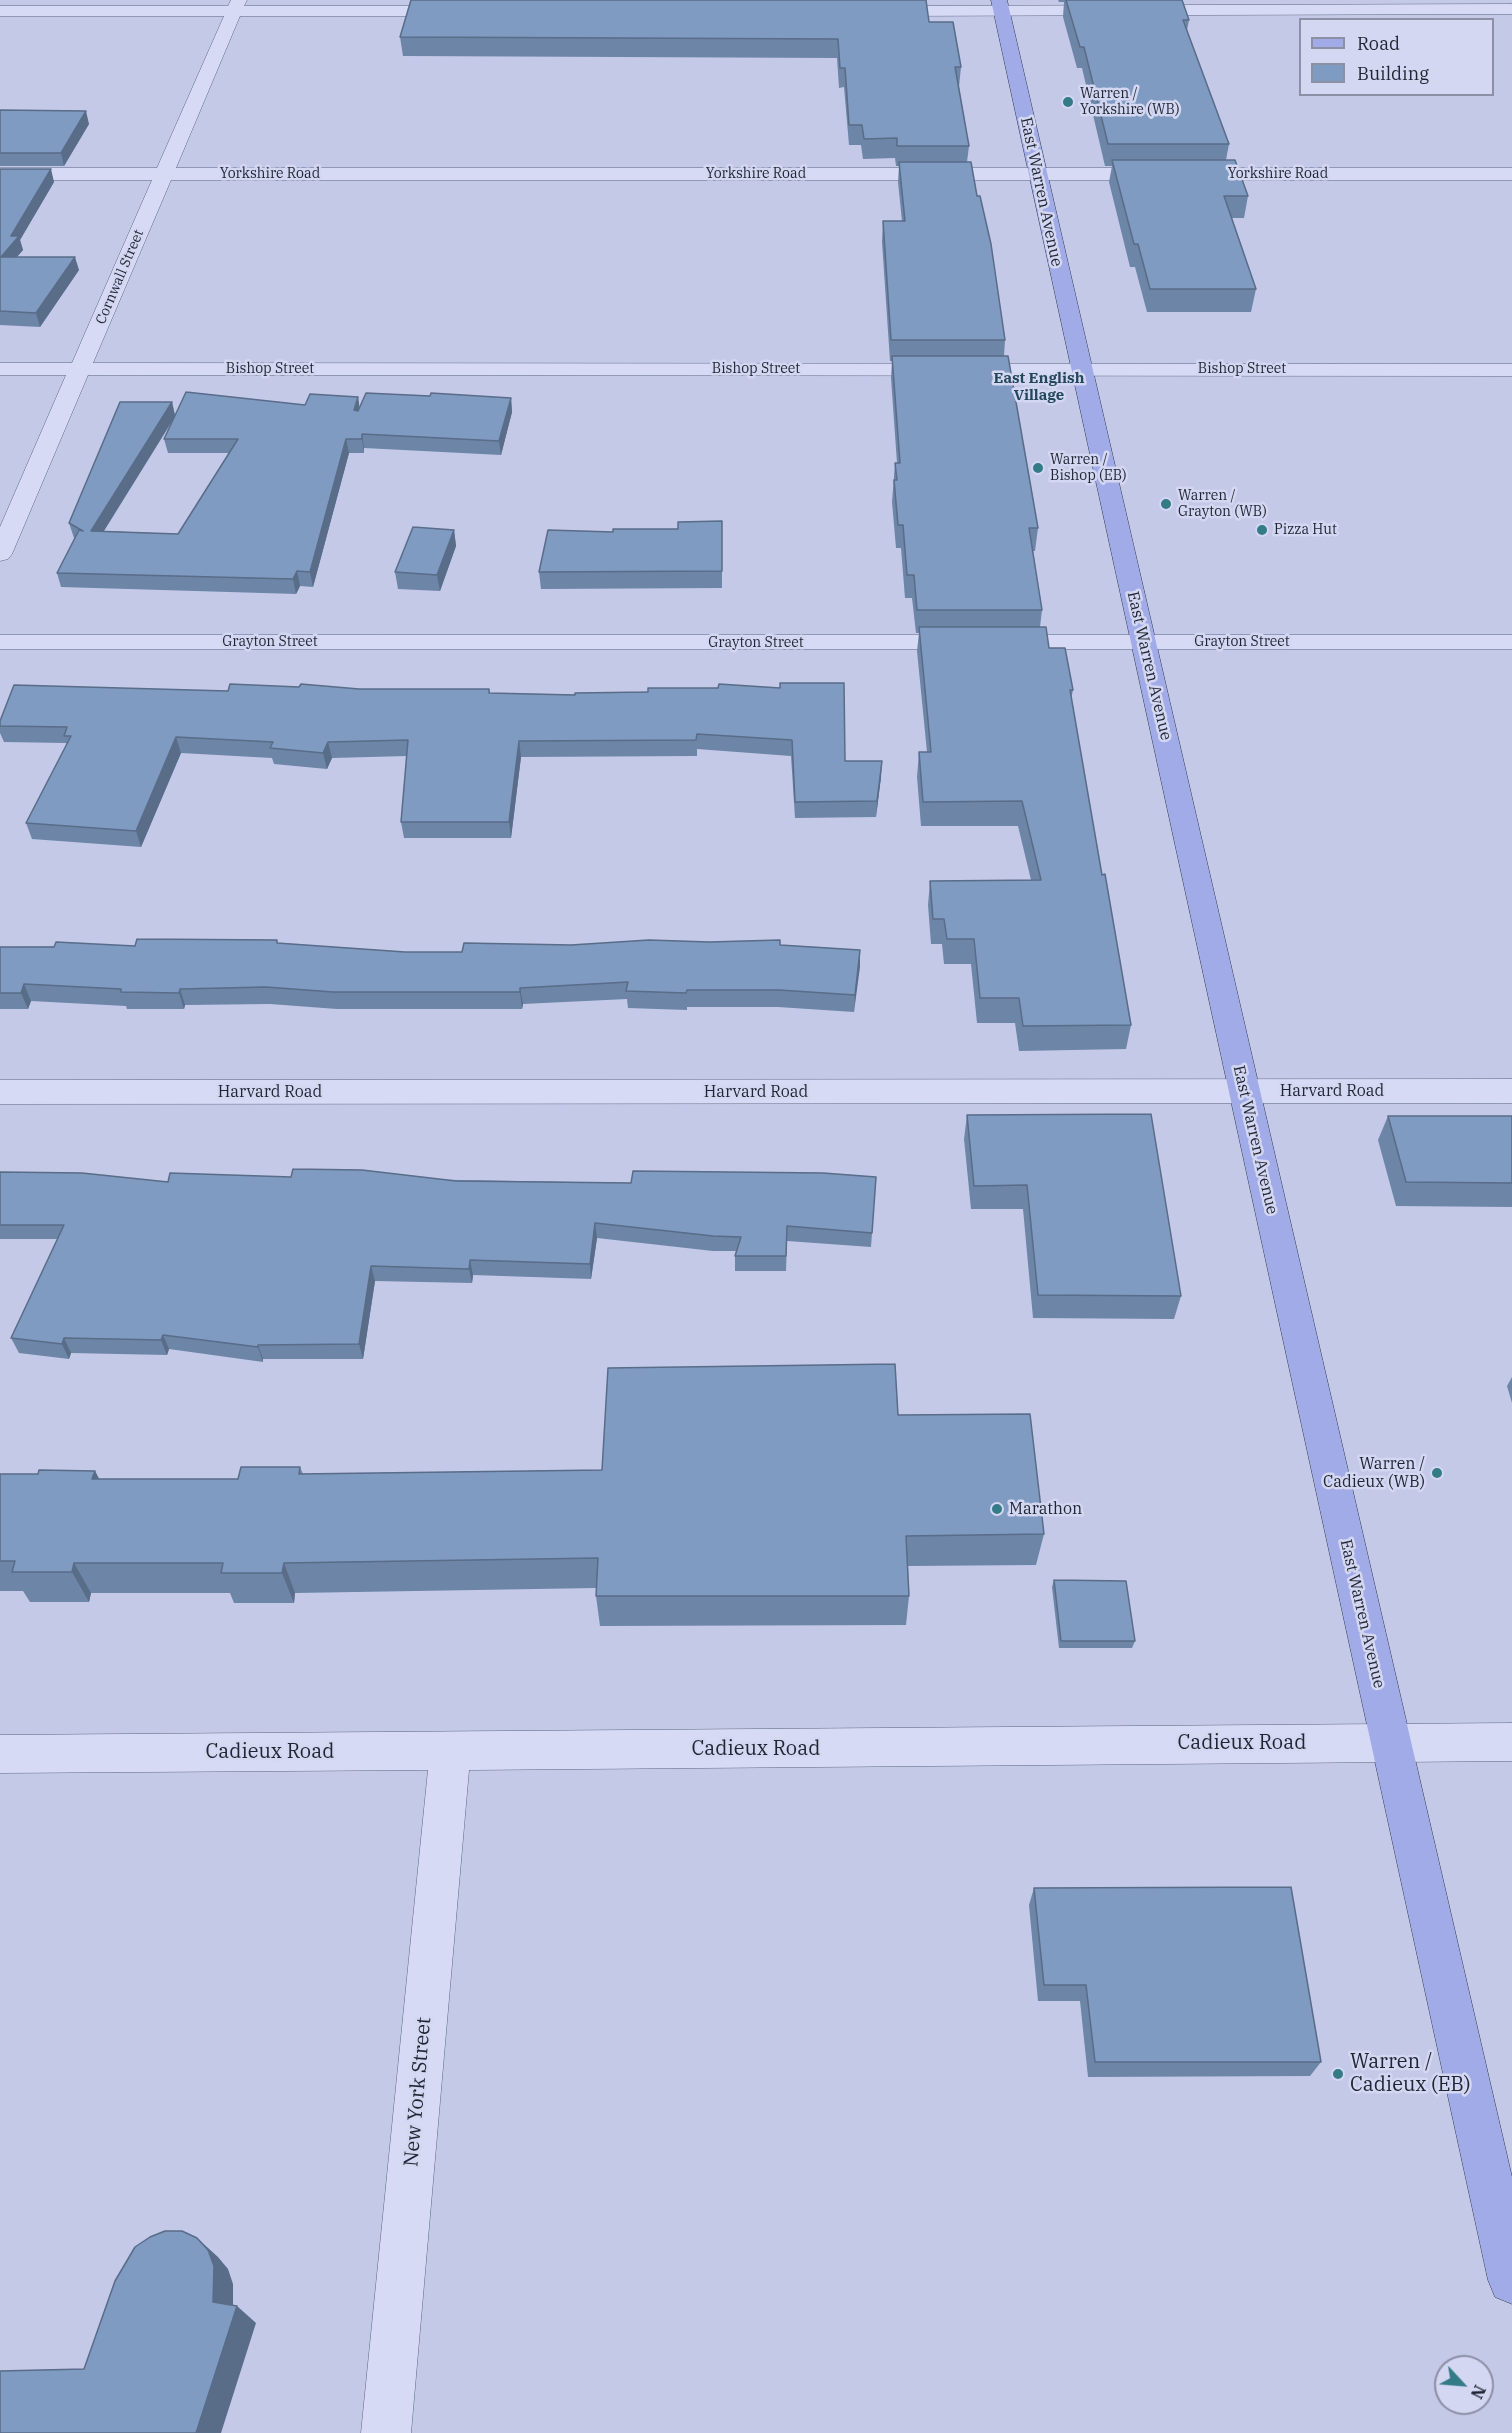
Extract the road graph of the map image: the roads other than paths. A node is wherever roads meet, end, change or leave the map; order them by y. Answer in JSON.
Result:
{"nodes":[{"id":1,"x":237,"y":5,"type":"edge"},
{"id":2,"x":1000,"y":5,"type":"edge"},
{"id":3,"x":1512,"y":9,"type":"edge"},
{"id":4,"x":0,"y":11,"type":"edge"},
{"id":5,"x":462,"y":11,"type":"edge"},
{"id":6,"x":868,"y":11,"type":"edge"},
{"id":7,"x":0,"y":174,"type":"edge"},
{"id":8,"x":165,"y":174,"type":"junction"},
{"id":9,"x":1037,"y":174,"type":"junction"},
{"id":10,"x":1512,"y":174,"type":"edge"},
{"id":11,"x":0,"y":369,"type":"edge"},
{"id":12,"x":80,"y":369,"type":"junction"},
{"id":13,"x":1080,"y":369,"type":"junction"},
{"id":14,"x":1512,"y":370,"type":"edge"},
{"id":15,"x":0,"y":554,"type":"edge"},
{"id":16,"x":0,"y":642,"type":"edge"},
{"id":17,"x":1144,"y":642,"type":"junction"},
{"id":18,"x":1512,"y":642,"type":"edge"},
{"id":19,"x":1512,"y":1090,"type":"edge"},
{"id":20,"x":1244,"y":1091,"type":"junction"},
{"id":21,"x":0,"y":1092,"type":"edge"},
{"id":22,"x":1391,"y":1743,"type":"junction"},
{"id":23,"x":1512,"y":1743,"type":"edge"},
{"id":24,"x":450,"y":1751,"type":"junction"},
{"id":25,"x":0,"y":1754,"type":"edge"},
{"id":26,"x":1512,"y":2280,"type":"edge"},
{"id":27,"x":386,"y":2433,"type":"edge"}],
"edges":[{"from":1,"to":4,"type":"street"},
{"from":1,"to":5,"type":"street"},
{"from":1,"to":8,"type":"street","name":"Cornwall Street"},
{"from":2,"to":3,"type":"street"},
{"from":2,"to":6,"type":"street"},
{"from":2,"to":9,"type":"main road","name":"East Warren Avenue"},
{"from":7,"to":8,"type":"street","name":"Yorkshire Road"},
{"from":8,"to":9,"type":"street","name":"Yorkshire Road"},
{"from":8,"to":12,"type":"street","name":"Cornwall Street"},
{"from":9,"to":10,"type":"street","name":"Yorkshire Road"},
{"from":9,"to":13,"type":"main road","name":"East Warren Avenue"},
{"from":11,"to":12,"type":"street","name":"Bishop Street"},
{"from":12,"to":13,"type":"street","name":"Bishop Street"},
{"from":12,"to":15,"type":"street","name":"Cornwall Street"},
{"from":13,"to":14,"type":"street","name":"Bishop Street"},
{"from":13,"to":17,"type":"main road","name":"East Warren Avenue"},
{"from":16,"to":17,"type":"street","name":"Grayton Street"},
{"from":17,"to":18,"type":"street","name":"Grayton Street"},
{"from":17,"to":20,"type":"main road","name":"East Warren Avenue"},
{"from":19,"to":20,"type":"street","name":"Harvard Road"},
{"from":20,"to":21,"type":"street","name":"Harvard Road"},
{"from":20,"to":22,"type":"main road","name":"East Warren Avenue"},
{"from":22,"to":23,"type":"street","name":"Cadieux Road"},
{"from":22,"to":24,"type":"street","name":"Cadieux Road"},
{"from":22,"to":26,"type":"main road","name":"East Warren Avenue"},
{"from":24,"to":25,"type":"street","name":"Cadieux Road"},
{"from":24,"to":27,"type":"street","name":"New York Street"}]}
